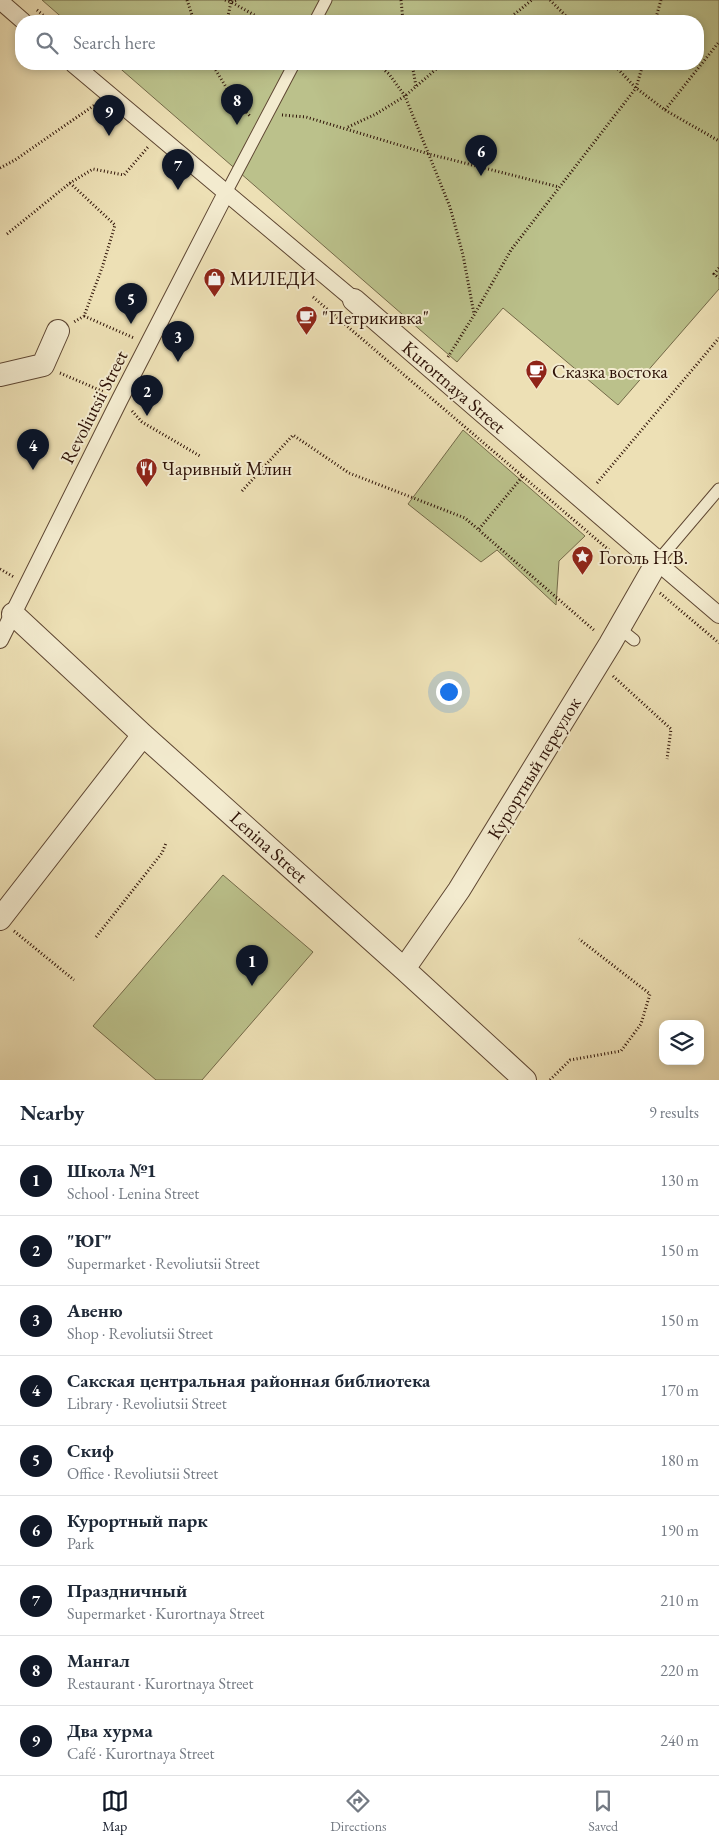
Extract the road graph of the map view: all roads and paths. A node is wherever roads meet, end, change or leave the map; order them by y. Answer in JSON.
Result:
{"nodes":[{"id":1,"x":187,"y":0,"type":"edge"},
{"id":2,"x":225,"y":0,"type":"edge"},
{"id":3,"x":238,"y":0,"type":"edge"},
{"id":4,"x":326,"y":0,"type":"edge"},
{"id":5,"x":401,"y":0,"type":"edge"},
{"id":6,"x":532,"y":0,"type":"edge"},
{"id":7,"x":550,"y":0,"type":"edge"},
{"id":8,"x":661,"y":0,"type":"edge"},
{"id":9,"x":231,"y":1,"type":"edge"},
{"id":10,"x":0,"y":2,"type":"edge"},
{"id":11,"x":16,"y":15,"type":"edge"},
{"id":12,"x":192,"y":15,"type":"edge"},
{"id":13,"x":228,"y":15,"type":"edge"},
{"id":14,"x":255,"y":15,"type":"edge"},
{"id":15,"x":318,"y":15,"type":"edge"},
{"id":16,"x":403,"y":15,"type":"edge"},
{"id":17,"x":513,"y":15,"type":"edge"},
{"id":18,"x":565,"y":15,"type":"edge"},
{"id":19,"x":657,"y":15,"type":"edge"},
{"id":20,"x":719,"y":42,"type":"edge"},
{"id":21,"x":704,"y":61,"type":"edge"},
{"id":22,"x":79,"y":70,"type":"edge"},
{"id":23,"x":216,"y":70,"type":"edge"},
{"id":24,"x":291,"y":70,"type":"edge"},
{"id":25,"x":384,"y":70,"type":"edge"},
{"id":26,"x":413,"y":70,"type":"edge"},
{"id":27,"x":435,"y":70,"type":"edge"},
{"id":28,"x":619,"y":70,"type":"edge"},
{"id":29,"x":641,"y":70,"type":"edge"},
{"id":30,"x":697,"y":70,"type":"edge"},
{"id":31,"x":416,"y":86,"type":"junction"},
{"id":32,"x":636,"y":88,"type":"junction"},
{"id":33,"x":108,"y":95,"type":"junction"},
{"id":34,"x":405,"y":96,"type":"junction"},
{"id":35,"x":665,"y":110,"type":"junction"},
{"id":36,"x":266,"y":116,"type":"junction"},
{"id":37,"x":261,"y":127,"type":"junction"},
{"id":38,"x":347,"y":128,"type":"junction"},
{"id":39,"x":158,"y":136,"type":"junction"},
{"id":40,"x":719,"y":141,"type":"edge"},
{"id":41,"x":429,"y":154,"type":"junction"},
{"id":42,"x":0,"y":168,"type":"edge"},
{"id":43,"x":70,"y":183,"type":"junction"},
{"id":44,"x":559,"y":188,"type":"junction"},
{"id":45,"x":226,"y":193,"type":"junction"},
{"id":46,"x":6,"y":234,"type":"dead end"},
{"id":47,"x":719,"y":268,"type":"edge"},
{"id":48,"x":719,"y":278,"type":"edge"},
{"id":49,"x":313,"y":297,"type":"dead end"},
{"id":50,"x":354,"y":300,"type":"joint"},
{"id":51,"x":474,"y":315,"type":"junction"},
{"id":52,"x":58,"y":331,"type":"dead end"},
{"id":53,"x":719,"y":338,"type":"edge"},
{"id":54,"x":148,"y":344,"type":"junction"},
{"id":55,"x":438,"y":373,"type":"junction"},
{"id":56,"x":0,"y":375,"type":"edge"},
{"id":57,"x":523,"y":476,"type":"junction"},
{"id":58,"x":719,"y":489,"type":"edge"},
{"id":59,"x":242,"y":491,"type":"dead end"},
{"id":60,"x":583,"y":498,"type":"junction"},
{"id":61,"x":479,"y":528,"type":"junction"},
{"id":62,"x":617,"y":557,"type":"dead end"},
{"id":63,"x":657,"y":562,"type":"junction"},
{"id":64,"x":646,"y":582,"type":"junction"},
{"id":65,"x":13,"y":614,"type":"junction"},
{"id":66,"x":719,"y":615,"type":"edge"},
{"id":67,"x":621,"y":637,"type":"junction"},
{"id":68,"x":0,"y":640,"type":"edge"},
{"id":69,"x":719,"y":643,"type":"edge"},
{"id":70,"x":608,"y":672,"type":"dead end"},
{"id":71,"x":143,"y":735,"type":"junction"},
{"id":72,"x":667,"y":759,"type":"dead end"},
{"id":73,"x":166,"y":844,"type":"dead end"},
{"id":74,"x":0,"y":919,"type":"edge"},
{"id":75,"x":96,"y":937,"type":"dead end"},
{"id":76,"x":579,"y":939,"type":"dead end"},
{"id":77,"x":404,"y":969,"type":"junction"},
{"id":78,"x":74,"y":980,"type":"dead end"},
{"id":79,"x":524,"y":1080,"type":"edge"},
{"id":80,"x":550,"y":1080,"type":"edge"}],
"edges":[{"from":1,"to":12,"type":"path"},
{"from":2,"to":9,"type":"path"},
{"from":3,"to":9,"type":"path"},
{"from":4,"to":15,"type":"lane"},
{"from":5,"to":16,"type":"path"},
{"from":6,"to":17,"type":"path"},
{"from":7,"to":18,"type":"path"},
{"from":8,"to":19,"type":"path"},
{"from":9,"to":13,"type":"path"},
{"from":9,"to":14,"type":"path"},
{"from":10,"to":11,"type":"street"},
{"from":20,"to":21,"type":"path"},
{"from":22,"to":33,"type":"street","name":"Kurortnaya Street"},
{"from":23,"to":37,"type":"path"},
{"from":24,"to":36,"type":"lane"},
{"from":25,"to":34,"type":"path"},
{"from":26,"to":31,"type":"path"},
{"from":27,"to":31,"type":"path"},
{"from":28,"to":32,"type":"path"},
{"from":29,"to":32,"type":"path"},
{"from":30,"to":35,"type":"path"},
{"from":31,"to":34,"type":"path"},
{"from":32,"to":35,"type":"path"},
{"from":32,"to":44,"type":"path"},
{"from":33,"to":39,"type":"street","name":"Kurortnaya Street"},
{"from":33,"to":42,"type":"path"},
{"from":34,"to":38,"type":"path"},
{"from":34,"to":41,"type":"path"},
{"from":35,"to":40,"type":"path"},
{"from":36,"to":37,"type":"lane"},
{"from":36,"to":38,"type":"path"},
{"from":37,"to":45,"type":"lane"},
{"from":38,"to":41,"type":"path"},
{"from":39,"to":43,"type":"path"},
{"from":39,"to":45,"type":"street","name":"Kurortnaya Street"},
{"from":41,"to":44,"type":"path"},
{"from":41,"to":51,"type":"path"},
{"from":43,"to":46,"type":"path"},
{"from":43,"to":54,"type":"path"},
{"from":44,"to":51,"type":"path"},
{"from":45,"to":50,"type":"street","name":"Kurortnaya Street"},
{"from":45,"to":54,"type":"street","name":"Revoliutsii Street"},
{"from":47,"to":48,"type":"path"},
{"from":49,"to":57,"type":"path"},
{"from":50,"to":55,"type":"street","name":"Kurortnaya Street"},
{"from":51,"to":55,"type":"path"},
{"from":52,"to":56,"type":"street"},
{"from":53,"to":60,"type":"path"},
{"from":54,"to":65,"type":"street","name":"Revoliutsii Street"},
{"from":55,"to":60,"type":"street","name":"Kurortnaya Street"},
{"from":57,"to":61,"type":"path"},
{"from":57,"to":62,"type":"path"},
{"from":58,"to":63,"type":"lane"},
{"from":59,"to":61,"type":"path"},
{"from":60,"to":63,"type":"street","name":"Kurortnaya Street"},
{"from":61,"to":67,"type":"path"},
{"from":63,"to":64,"type":"street","name":"Курортный переулок"},
{"from":63,"to":66,"type":"street","name":"Kurortnaya Street"},
{"from":64,"to":67,"type":"street","name":"Курортный переулок"},
{"from":64,"to":69,"type":"path"},
{"from":65,"to":68,"type":"street","name":"Revoliutsii Street"},
{"from":65,"to":71,"type":"street","name":"Lenina Street"},
{"from":67,"to":77,"type":"street","name":"Курортный переулок"},
{"from":70,"to":72,"type":"path"},
{"from":71,"to":74,"type":"street"},
{"from":71,"to":77,"type":"street","name":"Lenina Street"},
{"from":73,"to":75,"type":"path"},
{"from":74,"to":78,"type":"path"},
{"from":76,"to":80,"type":"path"},
{"from":77,"to":79,"type":"street","name":"Lenina Street"}]}
